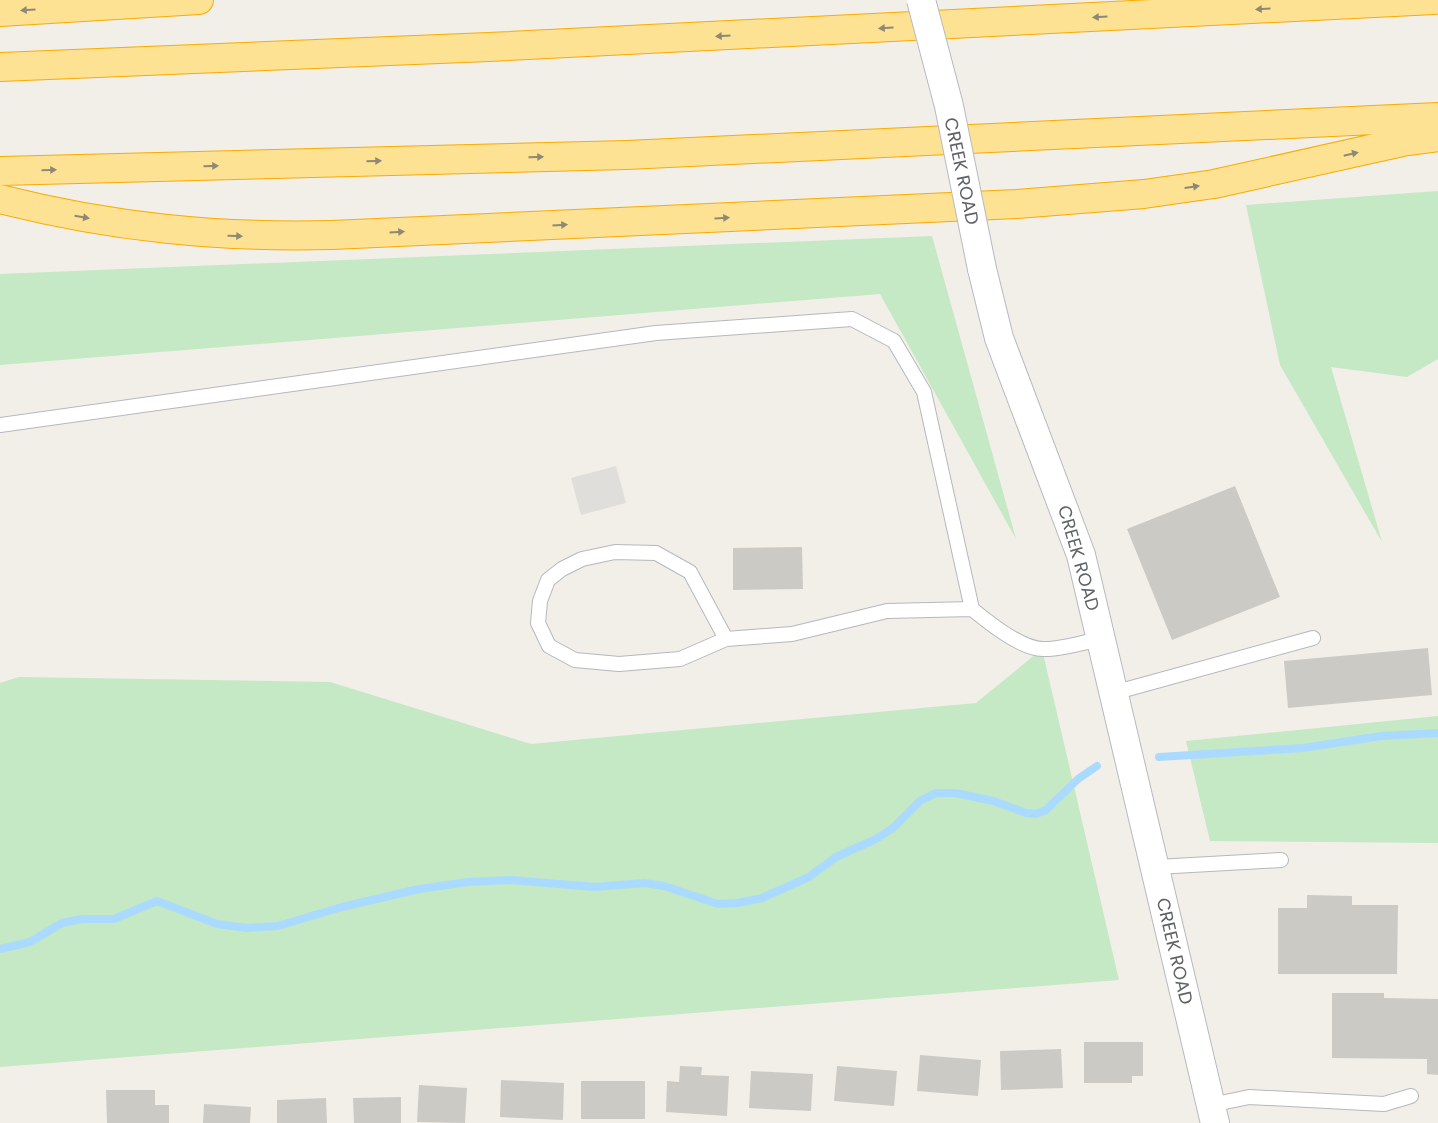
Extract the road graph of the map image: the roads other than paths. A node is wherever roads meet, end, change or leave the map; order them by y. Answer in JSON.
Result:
{"nodes":[{"id":1,"x":199,"y":0,"type":"edge"},
{"id":2,"x":921,"y":0,"type":"edge"},
{"id":3,"x":1434,"y":0,"type":"edge"},
{"id":4,"x":0,"y":12,"type":"edge"},
{"id":5,"x":0,"y":67,"type":"edge"},
{"id":6,"x":1438,"y":117,"type":"edge"},
{"id":7,"x":1438,"y":137,"type":"edge"},
{"id":8,"x":0,"y":171,"type":"edge"},
{"id":9,"x":0,"y":199,"type":"edge"},
{"id":10,"x":0,"y":425,"type":"edge"},
{"id":11,"x":972,"y":608,"type":"junction"},
{"id":12,"x":1314,"y":638,"type":"dead end"},
{"id":13,"x":726,"y":639,"type":"junction"},
{"id":14,"x":1101,"y":639,"type":"junction"},
{"id":15,"x":1113,"y":694,"type":"junction"},
{"id":16,"x":1280,"y":860,"type":"dead end"},
{"id":17,"x":1156,"y":867,"type":"junction"},
{"id":18,"x":1411,"y":1096,"type":"dead end"},
{"id":19,"x":1213,"y":1114,"type":"edge"}],
"edges":[{"from":1,"to":4,"type":"highway","one_way":true},
{"from":2,"to":14,"type":"street","name":"CREEK ROAD","bridge":true},
{"from":3,"to":5,"type":"highway","one_way":true},
{"from":8,"to":6,"type":"highway","one_way":true},
{"from":9,"to":7,"type":"highway","one_way":true},
{"from":10,"to":11,"type":"lane"},
{"from":11,"to":13,"type":"lane"},
{"from":11,"to":14,"type":"lane"},
{"from":12,"to":15,"type":"lane"},
{"from":13,"to":13,"type":"lane"},
{"from":14,"to":15,"type":"street","name":"CREEK ROAD"},
{"from":15,"to":17,"type":"street","name":"CREEK ROAD"},
{"from":16,"to":17,"type":"lane"},
{"from":17,"to":19,"type":"street","name":"CREEK ROAD"},
{"from":18,"to":19,"type":"lane"}]}
